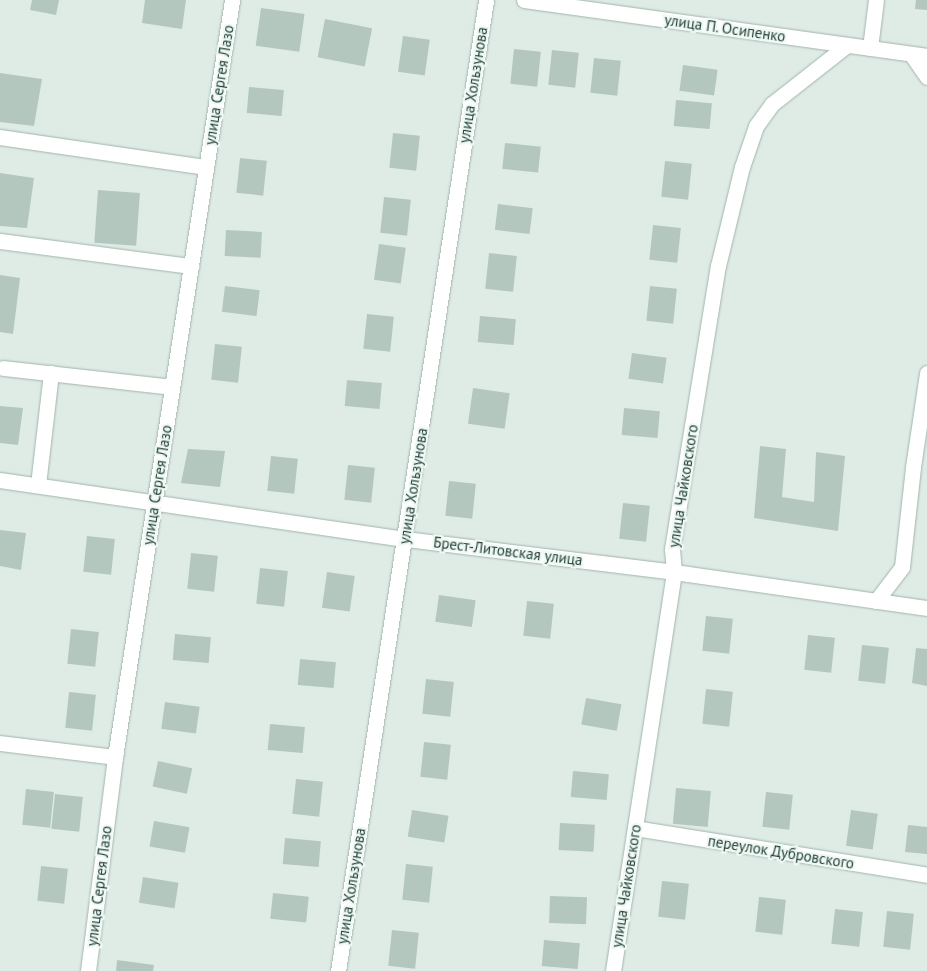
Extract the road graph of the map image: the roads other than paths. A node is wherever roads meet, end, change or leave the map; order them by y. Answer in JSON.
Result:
{"nodes":[{"id":1,"x":232,"y":0,"type":"edge"},
{"id":2,"x":486,"y":0,"type":"edge"},
{"id":3,"x":524,"y":0,"type":"edge"},
{"id":4,"x":876,"y":0,"type":"edge"},
{"id":5,"x":847,"y":45,"type":"junction"},
{"id":6,"x":870,"y":48,"type":"junction"},
{"id":7,"x":911,"y":54,"type":"junction"},
{"id":8,"x":927,"y":56,"type":"edge"},
{"id":9,"x":927,"y":77,"type":"edge"},
{"id":10,"x":0,"y":137,"type":"edge"},
{"id":11,"x":206,"y":167,"type":"junction"},
{"id":12,"x":0,"y":240,"type":"edge"},
{"id":13,"x":191,"y":266,"type":"junction"},
{"id":14,"x":3,"y":368,"type":"dead end"},
{"id":15,"x":51,"y":373,"type":"junction"},
{"id":16,"x":927,"y":374,"type":"edge"},
{"id":17,"x":172,"y":387,"type":"junction"},
{"id":18,"x":0,"y":480,"type":"edge"},
{"id":19,"x":38,"y":485,"type":"junction"},
{"id":20,"x":154,"y":501,"type":"junction"},
{"id":21,"x":406,"y":539,"type":"junction"},
{"id":22,"x":674,"y":572,"type":"junction"},
{"id":23,"x":876,"y":600,"type":"junction"},
{"id":24,"x":927,"y":608,"type":"edge"},
{"id":25,"x":0,"y":743,"type":"edge"},
{"id":26,"x":115,"y":757,"type":"junction"},
{"id":27,"x":635,"y":828,"type":"junction"},
{"id":28,"x":927,"y":875,"type":"edge"},
{"id":29,"x":88,"y":971,"type":"edge"},
{"id":30,"x":338,"y":971,"type":"edge"},
{"id":31,"x":613,"y":971,"type":"edge"}],
"edges":[{"from":1,"to":11,"type":"street","name":"улица Сергея Лазо"},
{"from":2,"to":21,"type":"street","name":"улица Хользунова"},
{"from":3,"to":5,"type":"street","name":"улица П. Осипенко"},
{"from":4,"to":6,"type":"street"},
{"from":5,"to":6,"type":"street","name":"улица П. Осипенко"},
{"from":5,"to":22,"type":"street","name":"улица Чайковского"},
{"from":6,"to":7,"type":"street","name":"улица П. Осипенко"},
{"from":7,"to":8,"type":"street","name":"улица П. Осипенко"},
{"from":7,"to":9,"type":"street"},
{"from":10,"to":11,"type":"street"},
{"from":11,"to":13,"type":"street","name":"улица Сергея Лазо"},
{"from":12,"to":13,"type":"street"},
{"from":13,"to":17,"type":"street","name":"улица Сергея Лазо"},
{"from":14,"to":15,"type":"street"},
{"from":15,"to":17,"type":"street"},
{"from":15,"to":19,"type":"street"},
{"from":16,"to":23,"type":"street"},
{"from":17,"to":20,"type":"street","name":"улица Сергея Лазо"},
{"from":18,"to":19,"type":"street","name":"Брест-Литовская улица"},
{"from":19,"to":20,"type":"street","name":"Брест-Литовская улица"},
{"from":20,"to":21,"type":"street","name":"Брест-Литовская улица"},
{"from":20,"to":26,"type":"street","name":"улица Сергея Лазо"},
{"from":21,"to":22,"type":"street","name":"Брест-Литовская улица"},
{"from":21,"to":30,"type":"street","name":"улица Хользунова"},
{"from":22,"to":23,"type":"street","name":"Брест-Литовская улица"},
{"from":22,"to":27,"type":"street","name":"улица Чайковского"},
{"from":23,"to":24,"type":"street","name":"Брест-Литовская улица"},
{"from":25,"to":26,"type":"street"},
{"from":26,"to":29,"type":"street","name":"улица Сергея Лазо"},
{"from":27,"to":28,"type":"street","name":"переулок Дубровского"},
{"from":27,"to":31,"type":"street","name":"улица Чайковского"}]}
